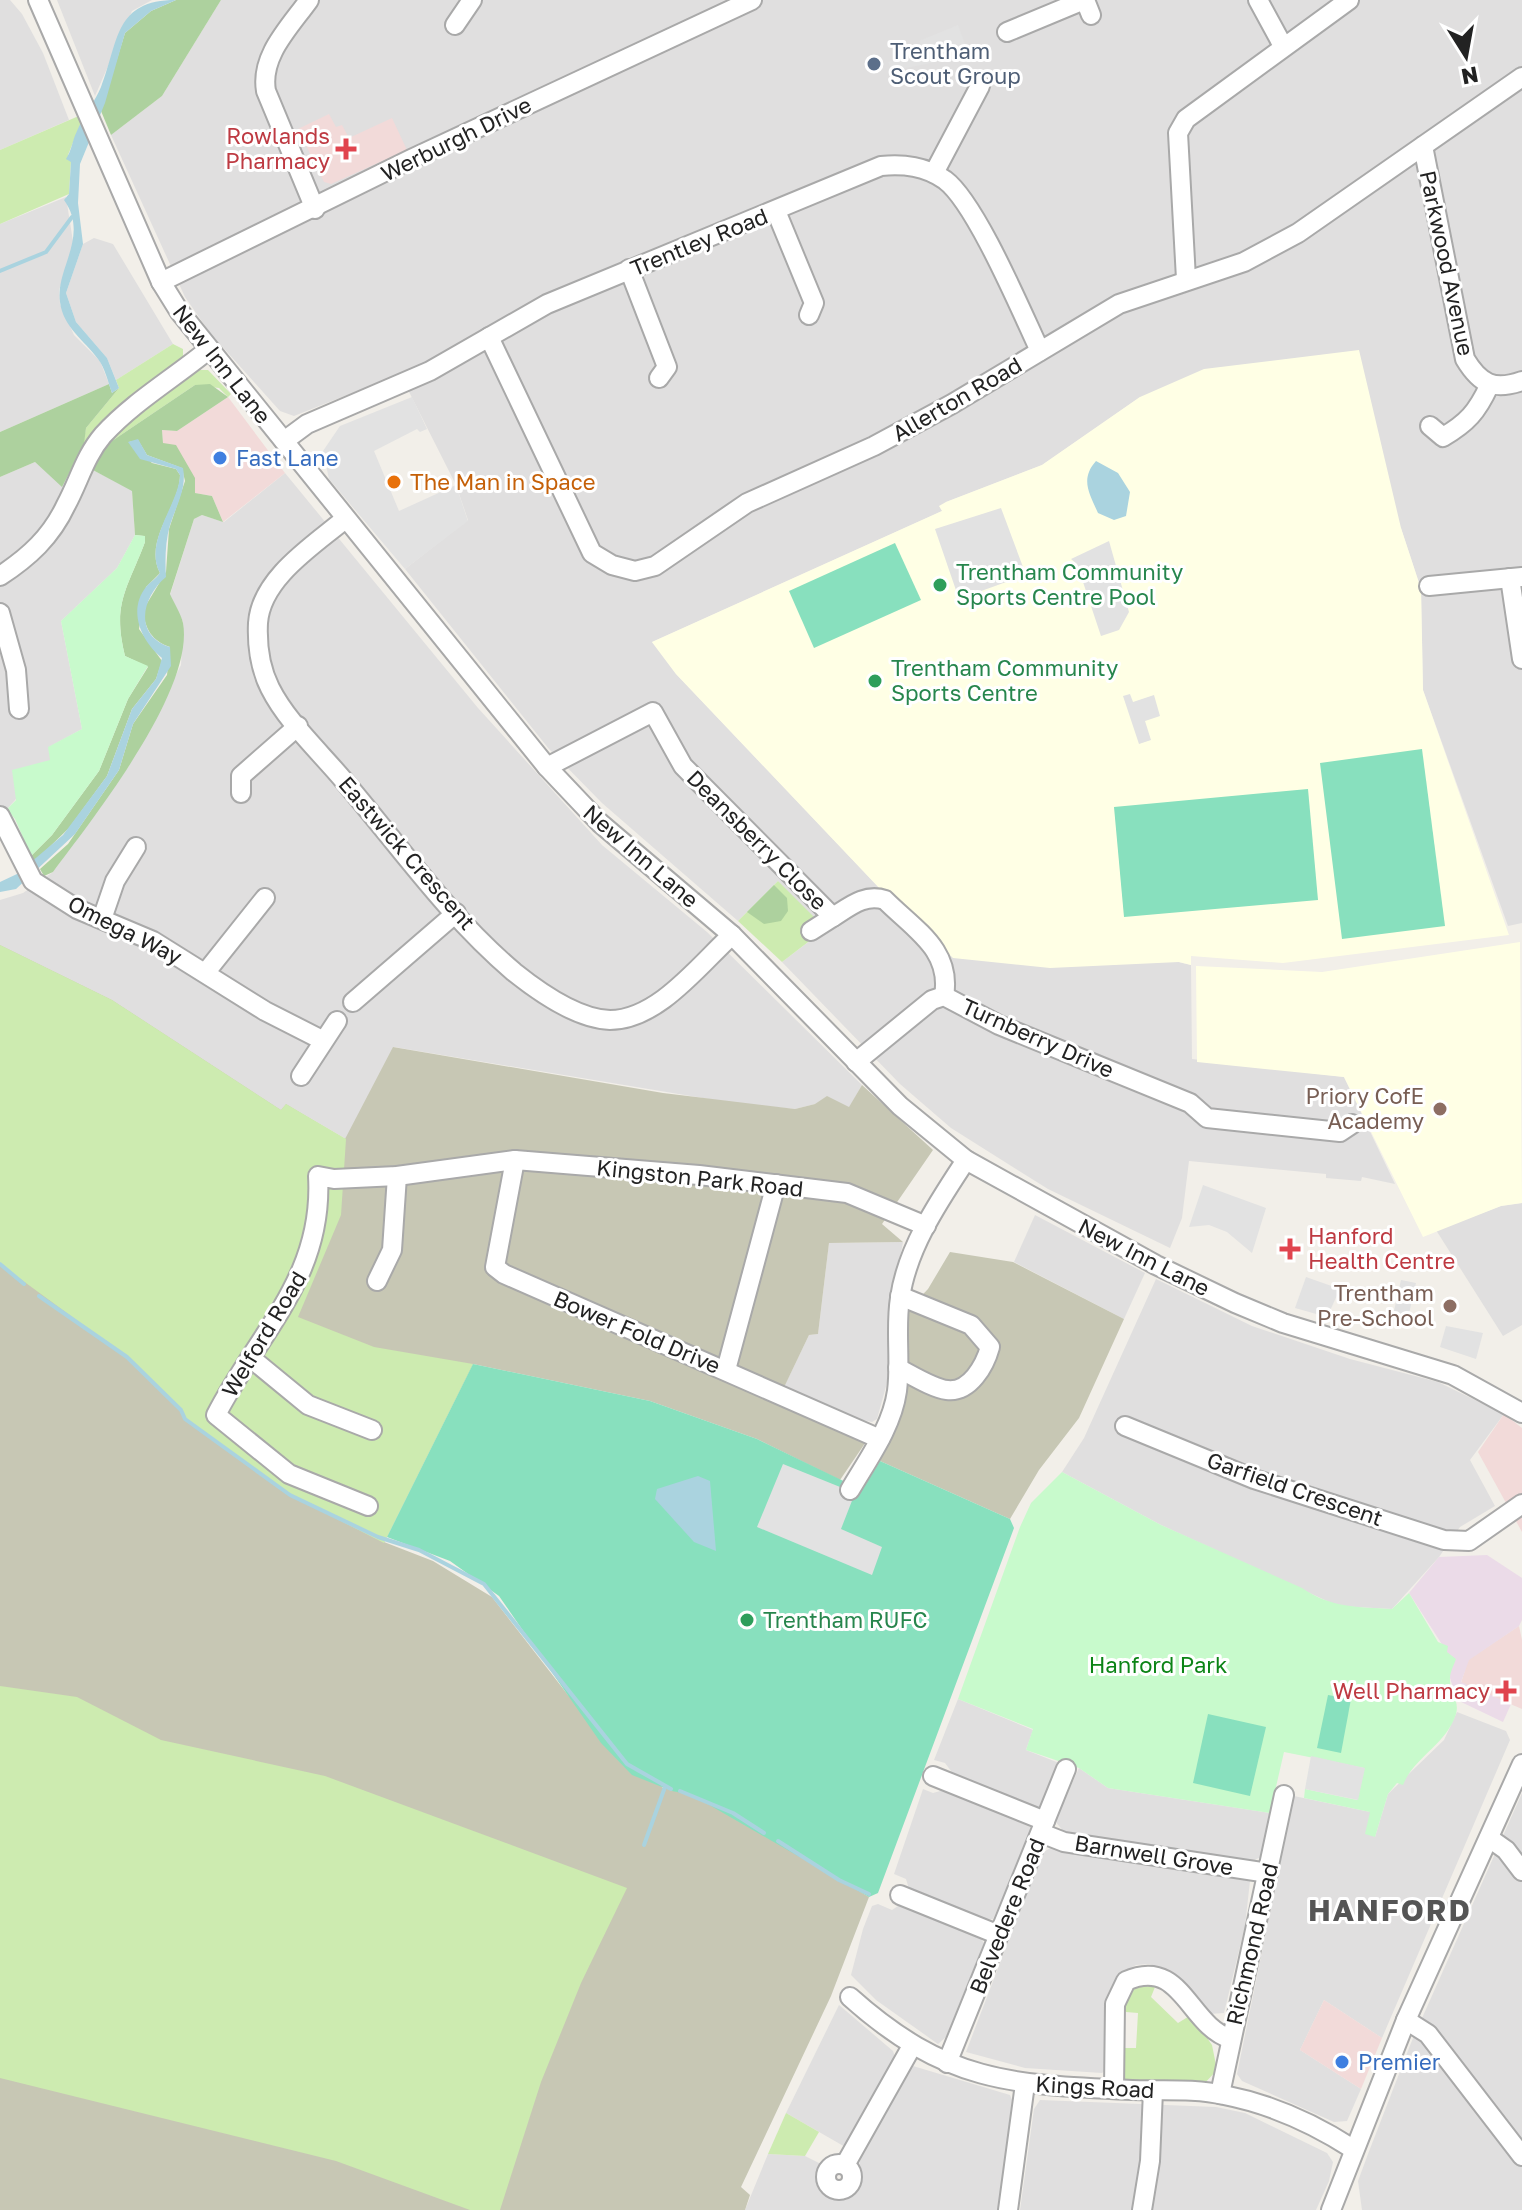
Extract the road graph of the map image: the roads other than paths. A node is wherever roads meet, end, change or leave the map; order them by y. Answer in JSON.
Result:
{"nodes":[{"id":1,"x":38,"y":0,"type":"edge"},
{"id":2,"x":309,"y":0,"type":"edge"},
{"id":3,"x":472,"y":0,"type":"edge"},
{"id":4,"x":706,"y":0,"type":"edge"},
{"id":5,"x":752,"y":0,"type":"edge"},
{"id":6,"x":1258,"y":0,"type":"edge"},
{"id":7,"x":1349,"y":0,"type":"edge"},
{"id":8,"x":1087,"y":5,"type":"edge"},
{"id":9,"x":715,"y":17,"type":"junction"},
{"id":10,"x":455,"y":25,"type":"dead end"},
{"id":11,"x":1020,"y":31,"type":"dead end"},
{"id":12,"x":1283,"y":46,"type":"junction"},
{"id":13,"x":1522,"y":77,"type":"edge"},
{"id":14,"x":980,"y":96,"type":"dead end"},
{"id":15,"x":1423,"y":146,"type":"junction"},
{"id":16,"x":934,"y":173,"type":"junction"},
{"id":17,"x":315,"y":209,"type":"junction"},
{"id":18,"x":776,"y":211,"type":"junction"},
{"id":19,"x":629,"y":269,"type":"junction"},
{"id":20,"x":1186,"y":279,"type":"junction"},
{"id":21,"x":161,"y":282,"type":"junction"},
{"id":22,"x":817,"y":308,"type":"dead end"},
{"id":23,"x":489,"y":337,"type":"junction"},
{"id":24,"x":208,"y":350,"type":"junction"},
{"id":25,"x":1040,"y":351,"type":"junction"},
{"id":26,"x":668,"y":371,"type":"dead end"},
{"id":27,"x":1522,"y":381,"type":"edge"},
{"id":28,"x":1489,"y":386,"type":"junction"},
{"id":29,"x":1438,"y":437,"type":"dead end"},
{"id":30,"x":284,"y":441,"type":"junction"},
{"id":31,"x":345,"y":519,"type":"junction"},
{"id":32,"x":0,"y":576,"type":"edge"},
{"id":33,"x":1516,"y":577,"type":"edge"},
{"id":34,"x":1429,"y":586,"type":"dead end"},
{"id":35,"x":0,"y":613,"type":"edge"},
{"id":36,"x":1522,"y":659,"type":"edge"},
{"id":37,"x":14,"y":701,"type":"dead end"},
{"id":38,"x":298,"y":726,"type":"junction"},
{"id":39,"x":547,"y":767,"type":"junction"},
{"id":40,"x":236,"y":782,"type":"dead end"},
{"id":41,"x":0,"y":816,"type":"edge"},
{"id":42,"x":135,"y":859,"type":"dead end"},
{"id":43,"x":254,"y":905,"type":"dead end"},
{"id":44,"x":456,"y":913,"type":"junction"},
{"id":45,"x":833,"y":917,"type":"junction"},
{"id":46,"x":102,"y":919,"type":"junction"},
{"id":47,"x":811,"y":931,"type":"dead end"},
{"id":48,"x":732,"y":935,"type":"junction"},
{"id":49,"x":206,"y":972,"type":"junction"},
{"id":50,"x":944,"y":996,"type":"junction"},
{"id":51,"x":353,"y":1002,"type":"dead end"},
{"id":52,"x":337,"y":1021,"type":"dead end"},
{"id":53,"x":322,"y":1040,"type":"junction"},
{"id":54,"x":856,"y":1062,"type":"junction"},
{"id":55,"x":301,"y":1076,"type":"dead end"},
{"id":56,"x":1347,"y":1134,"type":"dead end"},
{"id":57,"x":515,"y":1160,"type":"junction"},
{"id":58,"x":966,"y":1160,"type":"junction"},
{"id":59,"x":397,"y":1176,"type":"junction"},
{"id":60,"x":776,"y":1184,"type":"junction"},
{"id":61,"x":926,"y":1226,"type":"junction"},
{"id":62,"x":377,"y":1281,"type":"dead end"},
{"id":63,"x":900,"y":1296,"type":"junction"},
{"id":64,"x":252,"y":1359,"type":"junction"},
{"id":65,"x":898,"y":1368,"type":"junction"},
{"id":66,"x":726,"y":1370,"type":"junction"},
{"id":67,"x":1522,"y":1413,"type":"edge"},
{"id":68,"x":1125,"y":1426,"type":"dead end"},
{"id":69,"x":372,"y":1430,"type":"dead end"},
{"id":70,"x":880,"y":1439,"type":"junction"},
{"id":71,"x":850,"y":1490,"type":"dead end"},
{"id":72,"x":1522,"y":1504,"type":"edge"},
{"id":73,"x":368,"y":1506,"type":"dead end"},
{"id":74,"x":1522,"y":1764,"type":"edge"},
{"id":75,"x":1066,"y":1769,"type":"dead end"},
{"id":76,"x":934,"y":1776,"type":"dead end"},
{"id":77,"x":1284,"y":1795,"type":"dead end"},
{"id":78,"x":1043,"y":1827,"type":"junction"},
{"id":79,"x":1489,"y":1838,"type":"junction"},
{"id":80,"x":1522,"y":1871,"type":"edge"},
{"id":81,"x":1268,"y":1873,"type":"junction"},
{"id":82,"x":896,"y":1893,"type":"dead end"},
{"id":83,"x":999,"y":1935,"type":"junction"},
{"id":84,"x":850,"y":1997,"type":"dead end"},
{"id":85,"x":1406,"y":2020,"type":"junction"},
{"id":86,"x":1231,"y":2039,"type":"junction"},
{"id":87,"x":912,"y":2046,"type":"junction"},
{"id":88,"x":947,"y":2063,"type":"junction"},
{"id":89,"x":1025,"y":2084,"type":"junction"},
{"id":90,"x":1114,"y":2089,"type":"junction"},
{"id":91,"x":1153,"y":2091,"type":"junction"},
{"id":92,"x":1220,"y":2094,"type":"junction"},
{"id":93,"x":1353,"y":2149,"type":"junction"},
{"id":94,"x":1522,"y":2156,"type":"edge"},
{"id":95,"x":845,"y":2165,"type":"dead end"},
{"id":96,"x":1333,"y":2209,"type":"edge"},
{"id":97,"x":1008,"y":2210,"type":"edge"},
{"id":98,"x":1142,"y":2210,"type":"edge"}],
"edges":[{"from":1,"to":21,"type":"street","name":"New Inn Lane"},
{"from":2,"to":17,"type":"street"},
{"from":3,"to":10,"type":"street"},
{"from":4,"to":9,"type":"street"},
{"from":5,"to":9,"type":"street","name":"Werburgh Drive"},
{"from":6,"to":12,"type":"street"},
{"from":7,"to":12,"type":"street"},
{"from":8,"to":11,"type":"street"},
{"from":9,"to":17,"type":"street","name":"Werburgh Drive"},
{"from":12,"to":20,"type":"street"},
{"from":13,"to":15,"type":"street","name":"Allerton Road"},
{"from":14,"to":16,"type":"street"},
{"from":15,"to":20,"type":"street","name":"Allerton Road"},
{"from":15,"to":28,"type":"street","name":"Parkwood Avenue"},
{"from":16,"to":18,"type":"street","name":"Trentley Road"},
{"from":16,"to":25,"type":"street"},
{"from":17,"to":21,"type":"street","name":"Werburgh Drive"},
{"from":18,"to":19,"type":"street","name":"Trentley Road"},
{"from":18,"to":22,"type":"street"},
{"from":19,"to":23,"type":"street","name":"Trentley Road"},
{"from":19,"to":26,"type":"street"},
{"from":20,"to":25,"type":"street","name":"Allerton Road"},
{"from":21,"to":24,"type":"street","name":"New Inn Lane"},
{"from":23,"to":25,"type":"street","name":"Allerton Road"},
{"from":23,"to":30,"type":"street","name":"Trentley Road"},
{"from":24,"to":30,"type":"street","name":"New Inn Lane"},
{"from":24,"to":32,"type":"street"},
{"from":27,"to":28,"type":"street"},
{"from":28,"to":29,"type":"street"},
{"from":30,"to":31,"type":"street","name":"New Inn Lane"},
{"from":31,"to":38,"type":"street","name":"Eastwick Crescent"},
{"from":31,"to":39,"type":"street","name":"New Inn Lane"},
{"from":33,"to":34,"type":"street"},
{"from":33,"to":36,"type":"street"},
{"from":35,"to":37,"type":"street"},
{"from":38,"to":40,"type":"street"},
{"from":38,"to":44,"type":"street","name":"Eastwick Crescent"},
{"from":39,"to":45,"type":"street","name":"Deansberry Close"},
{"from":39,"to":48,"type":"street","name":"New Inn Lane"},
{"from":41,"to":46,"type":"street","name":"Omega Way"},
{"from":42,"to":46,"type":"street"},
{"from":43,"to":49,"type":"street"},
{"from":44,"to":48,"type":"street","name":"Eastwick Crescent"},
{"from":44,"to":51,"type":"street"},
{"from":45,"to":47,"type":"street"},
{"from":45,"to":50,"type":"street","name":"Deansberry Close"},
{"from":46,"to":49,"type":"street","name":"Omega Way"},
{"from":48,"to":54,"type":"street","name":"New Inn Lane"},
{"from":49,"to":53,"type":"street","name":"Omega Way"},
{"from":50,"to":54,"type":"street","name":"Turnberry Drive"},
{"from":50,"to":56,"type":"street","name":"Turnberry Drive"},
{"from":52,"to":53,"type":"street"},
{"from":53,"to":55,"type":"street"},
{"from":54,"to":58,"type":"street","name":"New Inn Lane"},
{"from":57,"to":59,"type":"street","name":"Kingston Park Road"},
{"from":57,"to":60,"type":"street","name":"Kingston Park Road"},
{"from":57,"to":66,"type":"street","name":"Bower Fold Drive"},
{"from":58,"to":61,"type":"street"},
{"from":58,"to":67,"type":"street","name":"New Inn Lane"},
{"from":59,"to":62,"type":"street"},
{"from":59,"to":64,"type":"street","name":"Welford Road"},
{"from":60,"to":61,"type":"street","name":"Kingston Park Road"},
{"from":60,"to":66,"type":"street"},
{"from":61,"to":63,"type":"street"},
{"from":63,"to":65,"type":"street"},
{"from":63,"to":65,"type":"street"},
{"from":64,"to":69,"type":"street"},
{"from":64,"to":73,"type":"street","name":"Welford Road"},
{"from":65,"to":70,"type":"street"},
{"from":66,"to":70,"type":"street","name":"Bower Fold Drive"},
{"from":68,"to":72,"type":"street","name":"Garfield Crescent"},
{"from":70,"to":71,"type":"street"},
{"from":74,"to":79,"type":"street"},
{"from":75,"to":78,"type":"street","name":"Belvedere Road"},
{"from":76,"to":78,"type":"street","name":"Barnwell Grove"},
{"from":77,"to":81,"type":"street","name":"Richmond Road"},
{"from":78,"to":81,"type":"street","name":"Barnwell Grove"},
{"from":78,"to":83,"type":"street","name":"Belvedere Road"},
{"from":79,"to":80,"type":"street"},
{"from":79,"to":85,"type":"street"},
{"from":81,"to":86,"type":"street","name":"Richmond Road"},
{"from":82,"to":83,"type":"street"},
{"from":83,"to":88,"type":"street","name":"Belvedere Road"},
{"from":84,"to":87,"type":"street","name":"Kings Road"},
{"from":85,"to":93,"type":"street"},
{"from":85,"to":94,"type":"street"},
{"from":86,"to":90,"type":"street"},
{"from":86,"to":92,"type":"street","name":"Richmond Road"},
{"from":87,"to":88,"type":"street","name":"Kings Road"},
{"from":87,"to":95,"type":"street"},
{"from":88,"to":89,"type":"street","name":"Kings Road"},
{"from":89,"to":90,"type":"street","name":"Kings Road"},
{"from":89,"to":97,"type":"street"},
{"from":90,"to":91,"type":"street","name":"Kings Road"},
{"from":91,"to":92,"type":"street","name":"Kings Road"},
{"from":91,"to":98,"type":"street"},
{"from":92,"to":93,"type":"street","name":"Kings Road"},
{"from":93,"to":96,"type":"street"}]}
